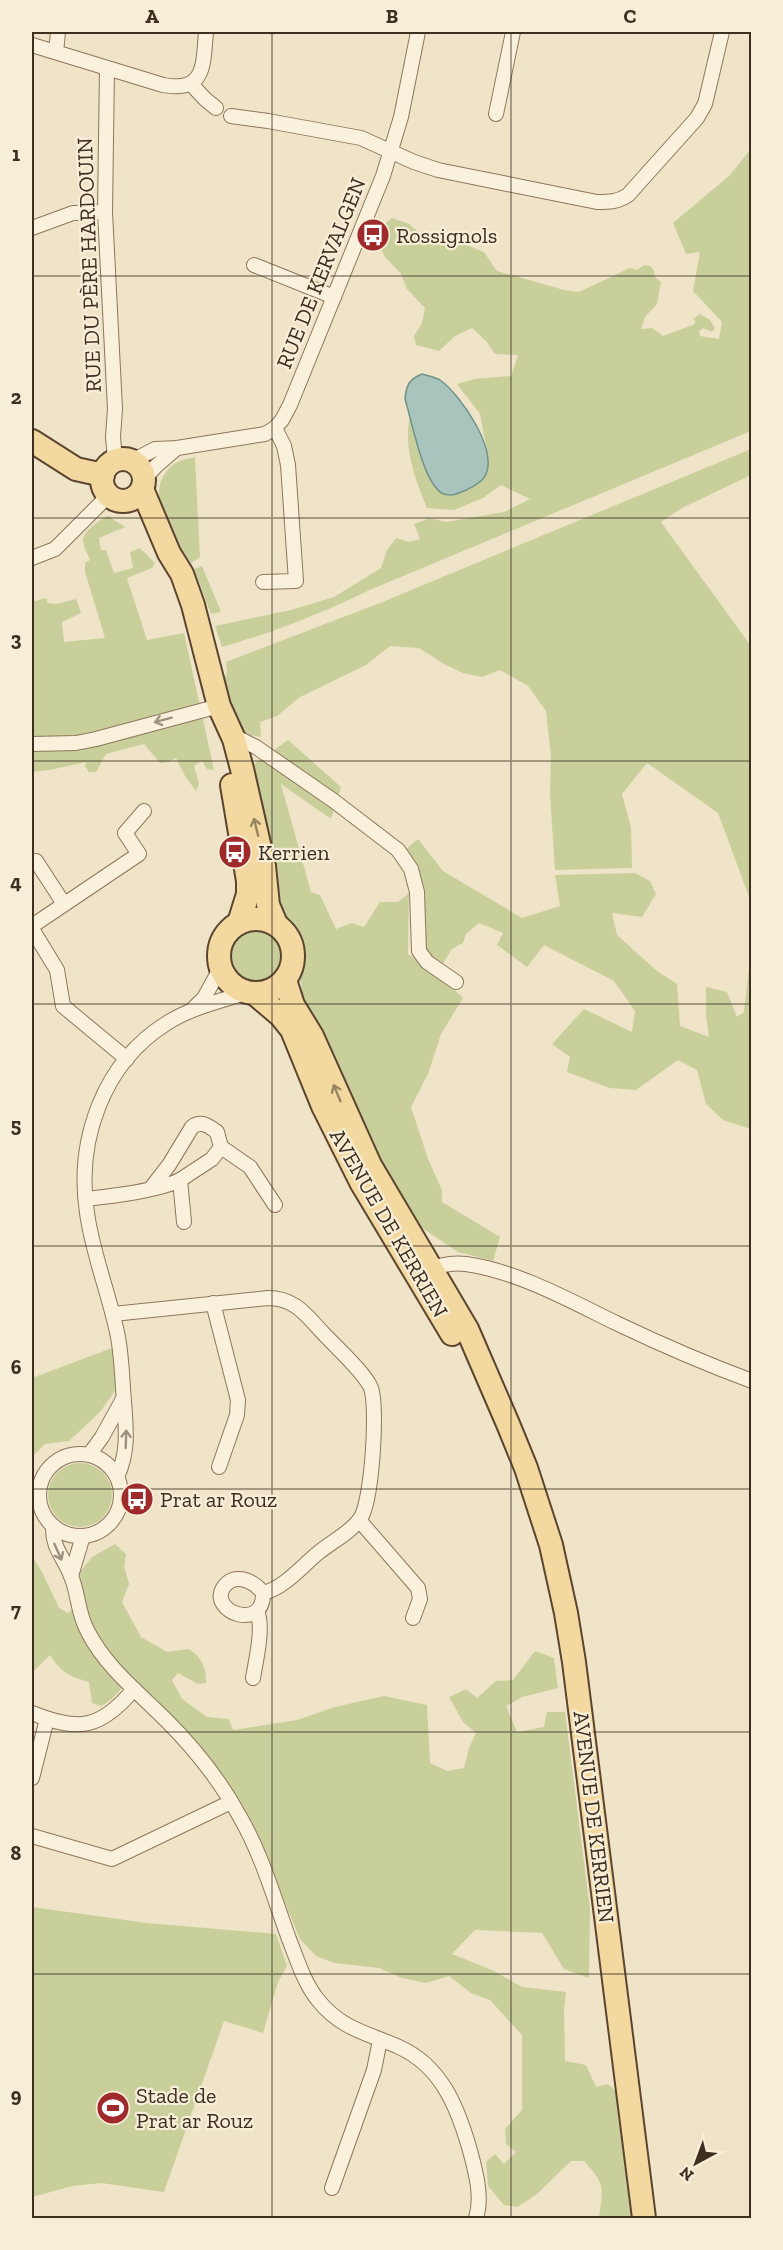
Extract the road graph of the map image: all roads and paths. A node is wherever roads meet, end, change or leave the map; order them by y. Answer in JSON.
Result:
{"nodes":[{"id":1,"x":58,"y":32,"type":"edge"},
{"id":2,"x":206,"y":32,"type":"edge"},
{"id":3,"x":418,"y":32,"type":"edge"},
{"id":4,"x":513,"y":32,"type":"edge"},
{"id":5,"x":722,"y":32,"type":"edge"},
{"id":6,"x":32,"y":45,"type":"edge"},
{"id":7,"x":56,"y":52,"type":"junction"},
{"id":8,"x":107,"y":68,"type":"junction"},
{"id":9,"x":191,"y":84,"type":"junction"},
{"id":10,"x":216,"y":108,"type":"dead end"},
{"id":11,"x":496,"y":114,"type":"dead end"},
{"id":12,"x":231,"y":116,"type":"dead end"},
{"id":13,"x":391,"y":150,"type":"junction"},
{"id":14,"x":105,"y":212,"type":"junction"},
{"id":15,"x":32,"y":228,"type":"edge"},
{"id":16,"x":254,"y":265,"type":"dead end"},
{"id":17,"x":333,"y":297,"type":"junction"},
{"id":18,"x":275,"y":428,"type":"junction"},
{"id":19,"x":32,"y":441,"type":"edge"},
{"id":20,"x":177,"y":448,"type":"junction"},
{"id":21,"x":123,"y":480,"type":"junction"},
{"id":22,"x":32,"y":558,"type":"edge"},
{"id":23,"x":263,"y":582,"type":"dead end"},
{"id":24,"x":218,"y":703,"type":"junction"},
{"id":25,"x":228,"y":739,"type":"junction"},
{"id":26,"x":32,"y":744,"type":"edge"},
{"id":27,"x":144,"y":811,"type":"dead end"},
{"id":28,"x":32,"y":864,"type":"edge"},
{"id":29,"x":64,"y":904,"type":"junction"},
{"id":30,"x":239,"y":923,"type":"junction"},
{"id":31,"x":276,"y":924,"type":"junction"},
{"id":32,"x":32,"y":928,"type":"edge"},
{"id":33,"x":221,"y":967,"type":"junction"},
{"id":34,"x":285,"y":980,"type":"junction"},
{"id":35,"x":456,"y":982,"type":"dead end"},
{"id":36,"x":251,"y":993,"type":"junction"},
{"id":37,"x":191,"y":1010,"type":"junction"},
{"id":38,"x":127,"y":1059,"type":"junction"},
{"id":39,"x":221,"y":1147,"type":"junction"},
{"id":40,"x":180,"y":1180,"type":"junction"},
{"id":41,"x":152,"y":1188,"type":"junction"},
{"id":42,"x":86,"y":1199,"type":"junction"},
{"id":43,"x":275,"y":1205,"type":"dead end"},
{"id":44,"x":184,"y":1222,"type":"dead end"},
{"id":45,"x":424,"y":1272,"type":"junction"},
{"id":46,"x":213,"y":1303,"type":"junction"},
{"id":47,"x":112,"y":1314,"type":"junction"},
{"id":48,"x":752,"y":1381,"type":"edge"},
{"id":49,"x":123,"y":1399,"type":"junction"},
{"id":50,"x":89,"y":1455,"type":"junction"},
{"id":51,"x":219,"y":1467,"type":"dead end"},
{"id":52,"x":117,"y":1477,"type":"junction"},
{"id":53,"x":36,"y":1486,"type":"edge"},
{"id":54,"x":360,"y":1520,"type":"junction"},
{"id":55,"x":32,"y":1522,"type":"edge"},
{"id":56,"x":50,"y":1523,"type":"junction"},
{"id":57,"x":83,"y":1536,"type":"junction"},
{"id":58,"x":71,"y":1576,"type":"junction"},
{"id":59,"x":263,"y":1593,"type":"junction"},
{"id":60,"x":257,"y":1611,"type":"junction"},
{"id":61,"x":413,"y":1618,"type":"dead end"},
{"id":62,"x":253,"y":1678,"type":"dead end"},
{"id":63,"x":134,"y":1689,"type":"junction"},
{"id":64,"x":32,"y":1713,"type":"edge"},
{"id":65,"x":46,"y":1719,"type":"junction"},
{"id":66,"x":32,"y":1778,"type":"edge"},
{"id":67,"x":231,"y":1802,"type":"junction"},
{"id":68,"x":32,"y":1836,"type":"edge"},
{"id":69,"x":380,"y":2040,"type":"junction"},
{"id":70,"x":332,"y":2188,"type":"dead end"},
{"id":71,"x":476,"y":2218,"type":"edge"},
{"id":72,"x":644,"y":2218,"type":"edge"}],
"edges":[{"from":1,"to":7,"type":"street"},
{"from":2,"to":9,"type":"street"},
{"from":3,"to":13,"type":"street","name":"RUE DE KERVALGEN"},
{"from":4,"to":11,"type":"street"},
{"from":5,"to":13,"type":"street"},
{"from":6,"to":7,"type":"street"},
{"from":7,"to":8,"type":"street"},
{"from":8,"to":9,"type":"street"},
{"from":8,"to":14,"type":"street","name":"RUE DU PÈRE HARDOUIN"},
{"from":9,"to":10,"type":"street"},
{"from":12,"to":13,"type":"street"},
{"from":13,"to":17,"type":"street","name":"RUE DE KERVALGEN"},
{"from":14,"to":15,"type":"street"},
{"from":14,"to":21,"type":"street","name":"RUE DU PÈRE HARDOUIN"},
{"from":16,"to":17,"type":"street"},
{"from":17,"to":18,"type":"street","name":"RUE DE KERVALGEN"},
{"from":18,"to":20,"type":"street"},
{"from":18,"to":23,"type":"street"},
{"from":19,"to":21,"type":"main road"},
{"from":20,"to":21,"type":"street"},
{"from":20,"to":21,"type":"street"},
{"from":21,"to":22,"type":"street"},
{"from":21,"to":24,"type":"main road"},
{"from":24,"to":25,"type":"main road"},
{"from":24,"to":26,"type":"street","one_way":true},
{"from":25,"to":30,"type":"main road"},
{"from":31,"to":25,"type":"main road","one_way":true},
{"from":25,"to":35,"type":"street"},
{"from":27,"to":29,"type":"street"},
{"from":28,"to":29,"type":"street"},
{"from":29,"to":32,"type":"street"},
{"from":30,"to":31,"type":"main road"},
{"from":30,"to":33,"type":"main road"},
{"from":31,"to":34,"type":"main road"},
{"from":32,"to":38,"type":"street"},
{"from":33,"to":36,"type":"main road"},
{"from":33,"to":37,"type":"street"},
{"from":34,"to":36,"type":"main road"},
{"from":45,"to":34,"type":"main road","name":"AVENUE DE KERRIEN","one_way":true},
{"from":36,"to":37,"type":"street"},
{"from":36,"to":45,"type":"main road","name":"AVENUE DE KERRIEN"},
{"from":37,"to":38,"type":"street"},
{"from":38,"to":42,"type":"street"},
{"from":39,"to":40,"type":"street"},
{"from":39,"to":41,"type":"street"},
{"from":39,"to":43,"type":"street"},
{"from":40,"to":41,"type":"street"},
{"from":40,"to":44,"type":"street"},
{"from":41,"to":42,"type":"street"},
{"from":42,"to":47,"type":"street"},
{"from":45,"to":48,"type":"street"},
{"from":45,"to":72,"type":"main road","name":"AVENUE DE KERRIEN"},
{"from":46,"to":47,"type":"street"},
{"from":46,"to":51,"type":"street"},
{"from":46,"to":54,"type":"street"},
{"from":47,"to":49,"type":"street"},
{"from":49,"to":50,"type":"street"},
{"from":52,"to":49,"type":"street","one_way":true},
{"from":50,"to":52,"type":"street"},
{"from":50,"to":53,"type":"street"},
{"from":52,"to":57,"type":"street"},
{"from":53,"to":56,"type":"street"},
{"from":54,"to":59,"type":"street"},
{"from":54,"to":61,"type":"street"},
{"from":55,"to":56,"type":"street"},
{"from":56,"to":57,"type":"street"},
{"from":56,"to":58,"type":"street","one_way":true},
{"from":57,"to":58,"type":"street"},
{"from":58,"to":63,"type":"street"},
{"from":59,"to":60,"type":"street"},
{"from":59,"to":60,"type":"street"},
{"from":60,"to":62,"type":"street"},
{"from":63,"to":65,"type":"street"},
{"from":63,"to":67,"type":"street"},
{"from":64,"to":65,"type":"street"},
{"from":65,"to":66,"type":"street"},
{"from":67,"to":68,"type":"street"},
{"from":67,"to":69,"type":"street"},
{"from":69,"to":70,"type":"street"},
{"from":69,"to":71,"type":"street"}]}
